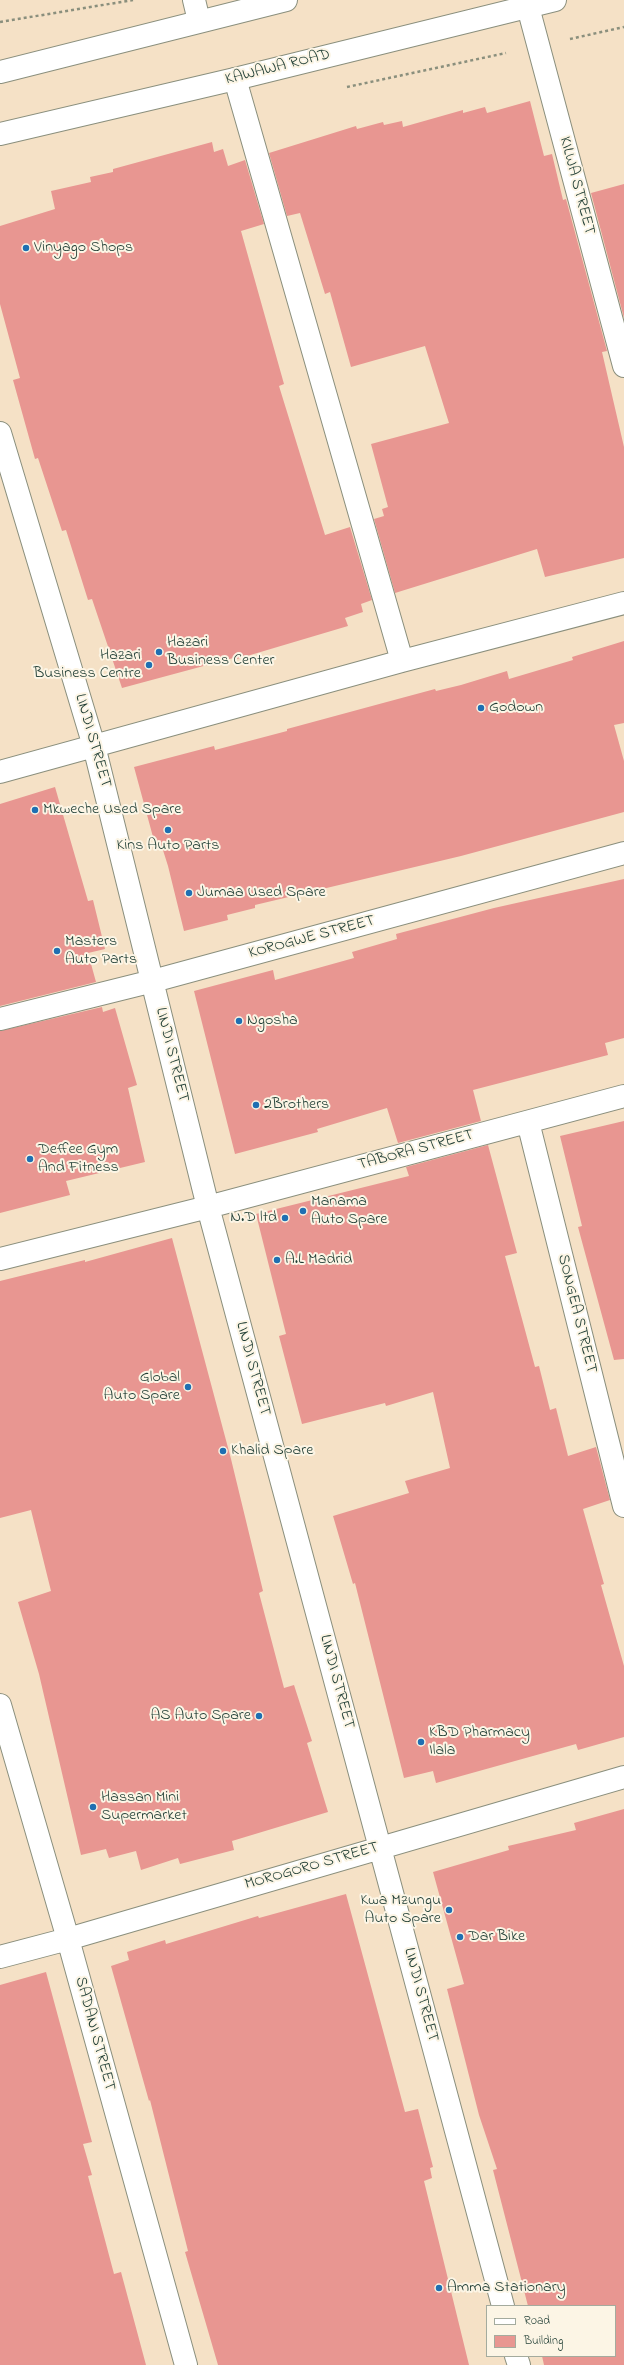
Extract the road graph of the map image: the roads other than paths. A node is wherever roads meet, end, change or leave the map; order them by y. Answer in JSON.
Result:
{"nodes":[{"id":1,"x":194,"y":0,"type":"edge"},
{"id":2,"x":286,"y":0,"type":"edge"},
{"id":3,"x":555,"y":0,"type":"edge"},
{"id":4,"x":528,"y":7,"type":"junction"},
{"id":5,"x":199,"y":21,"type":"junction"},
{"id":6,"x":0,"y":72,"type":"edge"},
{"id":7,"x":235,"y":79,"type":"junction"},
{"id":8,"x":0,"y":134,"type":"edge"},
{"id":9,"x":624,"y":366,"type":"edge"},
{"id":10,"x":0,"y":433,"type":"edge"},
{"id":11,"x":624,"y":603,"type":"edge"},
{"id":12,"x":402,"y":661,"type":"junction"},
{"id":13,"x":94,"y":746,"type":"junction"},
{"id":14,"x":0,"y":772,"type":"edge"},
{"id":15,"x":624,"y":853,"type":"edge"},
{"id":16,"x":153,"y":981,"type":"junction"},
{"id":17,"x":0,"y":1019,"type":"edge"},
{"id":18,"x":624,"y":1096,"type":"edge"},
{"id":19,"x":528,"y":1122,"type":"junction"},
{"id":20,"x":208,"y":1207,"type":"junction"},
{"id":21,"x":0,"y":1259,"type":"edge"},
{"id":22,"x":624,"y":1506,"type":"edge"},
{"id":23,"x":0,"y":1705,"type":"edge"},
{"id":24,"x":624,"y":1777,"type":"edge"},
{"id":25,"x":381,"y":1847,"type":"junction"},
{"id":26,"x":68,"y":1939,"type":"junction"},
{"id":27,"x":0,"y":1956,"type":"edge"},
{"id":28,"x":503,"y":2305,"type":"edge"},
{"id":29,"x":186,"y":2365,"type":"edge"}],
"edges":[{"from":1,"to":5,"type":"street"},
{"from":2,"to":5,"type":"street"},
{"from":3,"to":4,"type":"street","name":"KAWAWA ROAD"},
{"from":4,"to":7,"type":"street","name":"KAWAWA ROAD"},
{"from":4,"to":9,"type":"street","name":"KILWA STREET"},
{"from":5,"to":6,"type":"street"},
{"from":7,"to":8,"type":"street","name":"KAWAWA ROAD"},
{"from":7,"to":12,"type":"street"},
{"from":10,"to":13,"type":"street","name":"LINDI STREET"},
{"from":11,"to":12,"type":"street"},
{"from":12,"to":13,"type":"street"},
{"from":13,"to":14,"type":"street"},
{"from":13,"to":16,"type":"street","name":"LINDI STREET"},
{"from":15,"to":16,"type":"street","name":"KOROGWE STREET"},
{"from":16,"to":17,"type":"street","name":"KOROGWE STREET"},
{"from":16,"to":20,"type":"street","name":"LINDI STREET"},
{"from":18,"to":19,"type":"street","name":"TABORA STREET"},
{"from":19,"to":20,"type":"street","name":"TABORA STREET"},
{"from":19,"to":22,"type":"street","name":"SONGEA STREET"},
{"from":20,"to":21,"type":"street","name":"TABORA STREET"},
{"from":20,"to":25,"type":"street","name":"LINDI STREET"},
{"from":23,"to":26,"type":"street","name":"SADANI STREET"},
{"from":24,"to":25,"type":"street","name":"MOROGORO STREET"},
{"from":25,"to":26,"type":"street","name":"MOROGORO STREET"},
{"from":25,"to":28,"type":"street","name":"LINDI STREET"},
{"from":26,"to":27,"type":"street","name":"MOROGORO STREET"},
{"from":26,"to":29,"type":"street","name":"SADANI STREET"}]}
